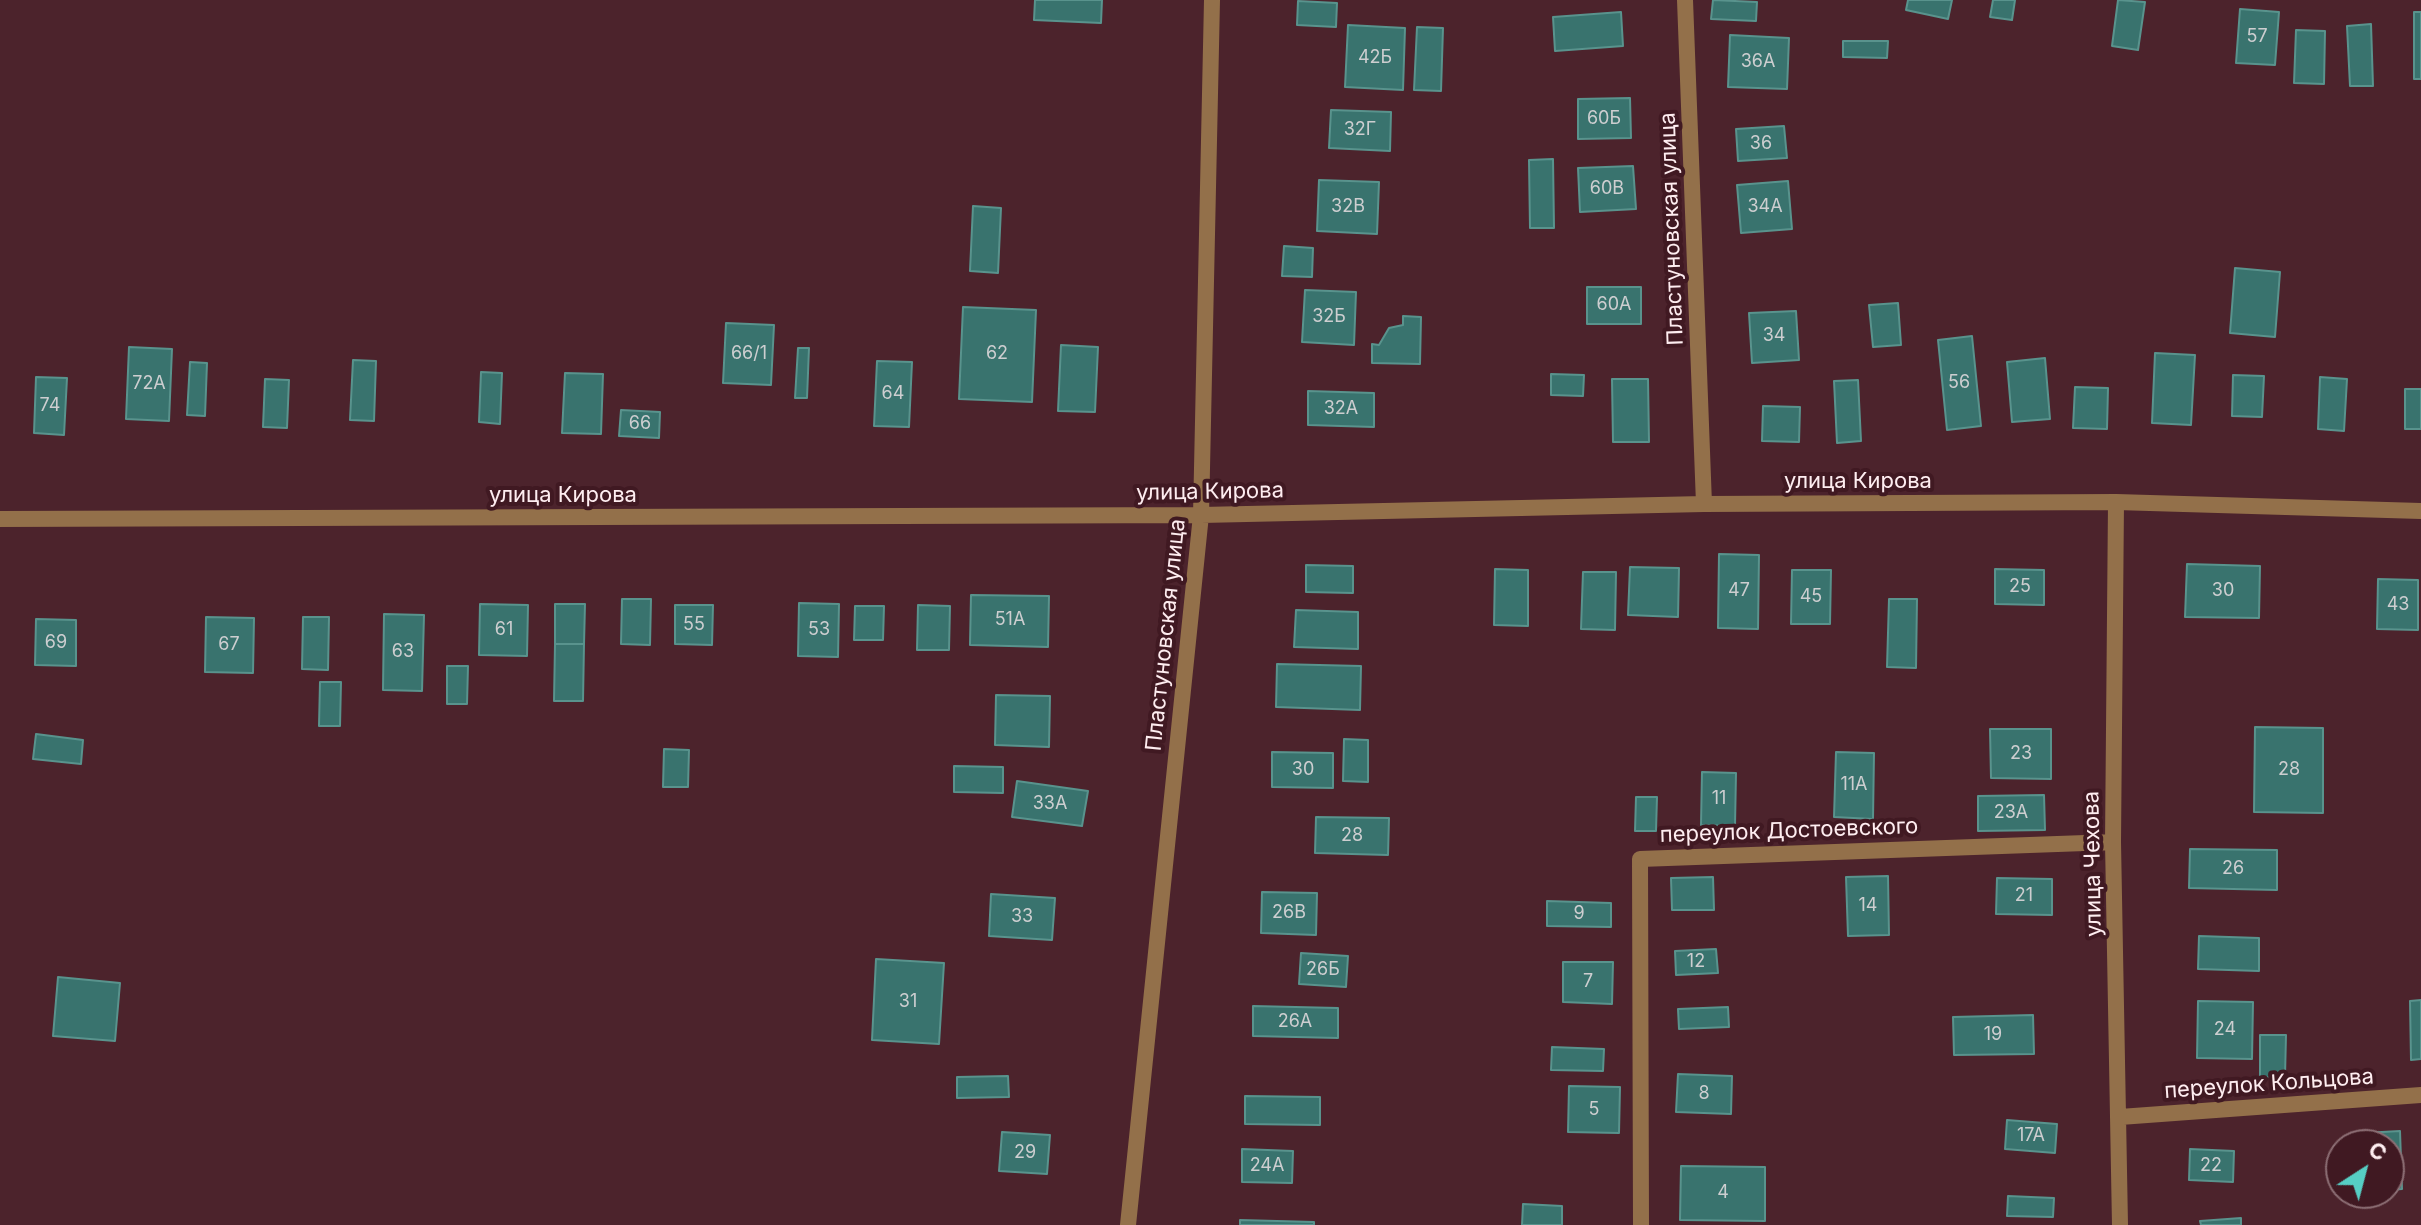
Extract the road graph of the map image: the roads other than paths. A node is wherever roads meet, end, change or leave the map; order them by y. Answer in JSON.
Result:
{"nodes":[{"id":1,"x":1212,"y":0,"type":"edge"},
{"id":2,"x":1685,"y":0,"type":"edge"},
{"id":3,"x":2116,"y":502,"type":"junction"},
{"id":4,"x":1704,"y":504,"type":"junction"},
{"id":5,"x":2421,"y":511,"type":"edge"},
{"id":6,"x":1201,"y":515,"type":"junction"},
{"id":7,"x":0,"y":519,"type":"edge"},
{"id":8,"x":2113,"y":842,"type":"junction"},
{"id":9,"x":2421,"y":1095,"type":"edge"},
{"id":10,"x":2120,"y":1117,"type":"junction"},
{"id":11,"x":1128,"y":1225,"type":"edge"},
{"id":12,"x":1641,"y":1225,"type":"edge"},
{"id":13,"x":2120,"y":1225,"type":"edge"}],
"edges":[{"from":1,"to":6,"type":"street","name":"Пластуновская улица"},
{"from":2,"to":4,"type":"street","name":"Пластуновская улица"},
{"from":3,"to":4,"type":"street","name":"улица Кирова"},
{"from":3,"to":5,"type":"street","name":"улица Кирова"},
{"from":3,"to":8,"type":"street","name":"улица Чехова"},
{"from":4,"to":6,"type":"street","name":"улица Кирова"},
{"from":6,"to":7,"type":"street","name":"улица Кирова"},
{"from":6,"to":11,"type":"street","name":"Пластуновская улица"},
{"from":8,"to":10,"type":"street","name":"улица Чехова"},
{"from":8,"to":12,"type":"street","name":"переулок Достоевского"},
{"from":9,"to":10,"type":"street","name":"переулок Кольцова"},
{"from":10,"to":13,"type":"street","name":"улица Чехова"}]}
